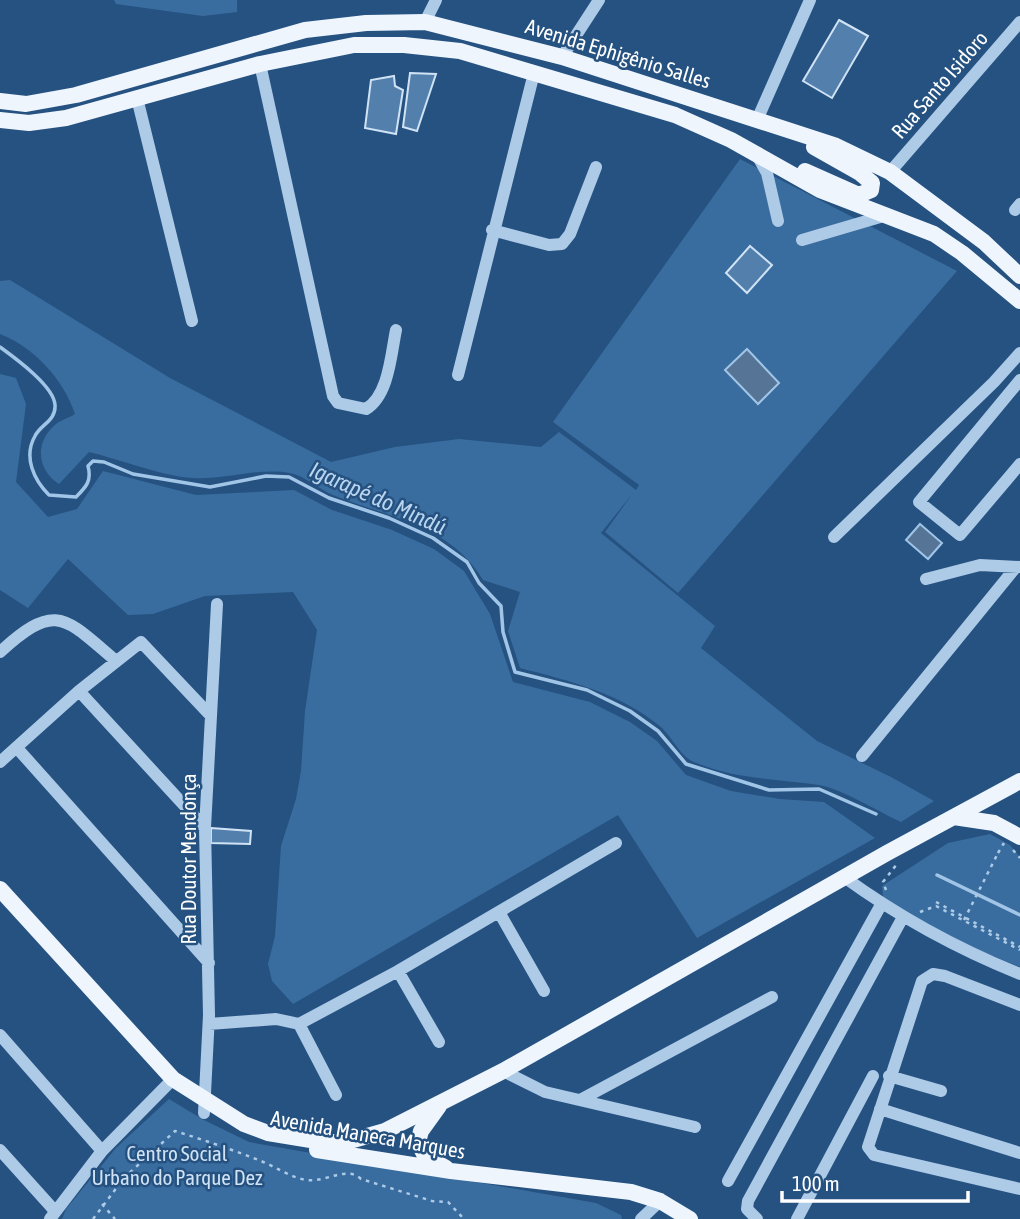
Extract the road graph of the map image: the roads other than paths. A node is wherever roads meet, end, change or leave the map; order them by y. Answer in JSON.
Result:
{"nodes":[{"id":1,"x":436,"y":0,"type":"edge"},
{"id":2,"x":599,"y":0,"type":"edge"},
{"id":3,"x":810,"y":0,"type":"edge"},
{"id":4,"x":425,"y":22,"type":"junction"},
{"id":5,"x":1020,"y":22,"type":"edge"},
{"id":6,"x":562,"y":57,"type":"junction"},
{"id":7,"x":260,"y":64,"type":"junction"},
{"id":8,"x":534,"y":73,"type":"junction"},
{"id":9,"x":137,"y":98,"type":"junction"},
{"id":10,"x":0,"y":101,"type":"edge"},
{"id":11,"x":0,"y":120,"type":"edge"},
{"id":12,"x":757,"y":120,"type":"junction"},
{"id":13,"x":780,"y":129,"type":"junction"},
{"id":14,"x":731,"y":140,"type":"junction"},
{"id":15,"x":757,"y":155,"type":"junction"},
{"id":16,"x":596,"y":167,"type":"dead end"},
{"id":17,"x":890,"y":172,"type":"junction"},
{"id":18,"x":888,"y":214,"type":"junction"},
{"id":19,"x":778,"y":221,"type":"dead end"},
{"id":20,"x":492,"y":230,"type":"junction"},
{"id":21,"x":802,"y":240,"type":"dead end"},
{"id":22,"x":1020,"y":276,"type":"edge"},
{"id":23,"x":1020,"y":301,"type":"edge"},
{"id":24,"x":192,"y":321,"type":"dead end"},
{"id":25,"x":396,"y":330,"type":"dead end"},
{"id":26,"x":1020,"y":353,"type":"edge"},
{"id":27,"x":458,"y":375,"type":"dead end"},
{"id":28,"x":1020,"y":380,"type":"edge"},
{"id":29,"x":1020,"y":464,"type":"edge"},
{"id":30,"x":834,"y":537,"type":"dead end"},
{"id":31,"x":1018,"y":567,"type":"edge"},
{"id":32,"x":926,"y":579,"type":"dead end"},
{"id":33,"x":217,"y":604,"type":"dead end"},
{"id":34,"x":0,"y":652,"type":"edge"},
{"id":35,"x":116,"y":660,"type":"junction"},
{"id":36,"x":79,"y":691,"type":"junction"},
{"id":37,"x":210,"y":715,"type":"junction"},
{"id":38,"x":17,"y":748,"type":"junction"},
{"id":39,"x":862,"y":756,"type":"dead end"},
{"id":40,"x":0,"y":762,"type":"edge"},
{"id":41,"x":1020,"y":781,"type":"edge"},
{"id":42,"x":954,"y":817,"type":"junction"},
{"id":43,"x":205,"y":828,"type":"junction"},
{"id":44,"x":1013,"y":839,"type":"edge"},
{"id":45,"x":616,"y":843,"type":"dead end"},
{"id":46,"x":844,"y":877,"type":"junction"},
{"id":47,"x":0,"y":889,"type":"edge"},
{"id":48,"x":885,"y":899,"type":"junction"},
{"id":49,"x":0,"y":905,"type":"edge"},
{"id":50,"x":499,"y":912,"type":"junction"},
{"id":51,"x":903,"y":916,"type":"junction"},
{"id":52,"x":209,"y":963,"type":"junction"},
{"id":53,"x":398,"y":971,"type":"junction"},
{"id":54,"x":1020,"y":974,"type":"edge"},
{"id":55,"x":544,"y":990,"type":"dead end"},
{"id":56,"x":772,"y":997,"type":"dead end"},
{"id":57,"x":1020,"y":1005,"type":"edge"},
{"id":58,"x":209,"y":1024,"type":"junction"},
{"id":59,"x":299,"y":1024,"type":"junction"},
{"id":60,"x":0,"y":1035,"type":"edge"},
{"id":61,"x":439,"y":1042,"type":"dead end"},
{"id":62,"x":503,"y":1071,"type":"junction"},
{"id":63,"x":873,"y":1076,"type":"dead end"},
{"id":64,"x":889,"y":1076,"type":"junction"},
{"id":65,"x":170,"y":1083,"type":"junction"},
{"id":66,"x":941,"y":1091,"type":"dead end"},
{"id":67,"x":336,"y":1096,"type":"dead end"},
{"id":68,"x":580,"y":1100,"type":"junction"},
{"id":69,"x":441,"y":1104,"type":"junction"},
{"id":70,"x":205,"y":1108,"type":"junction"},
{"id":71,"x":880,"y":1108,"type":"junction"},
{"id":72,"x":695,"y":1127,"type":"dead end"},
{"id":73,"x":0,"y":1150,"type":"edge"},
{"id":74,"x":102,"y":1151,"type":"junction"},
{"id":75,"x":1020,"y":1153,"type":"edge"},
{"id":76,"x":451,"y":1171,"type":"junction"},
{"id":77,"x":728,"y":1181,"type":"dead end"},
{"id":78,"x":1020,"y":1189,"type":"edge"},
{"id":79,"x":660,"y":1201,"type":"junction"},
{"id":80,"x":52,"y":1214,"type":"edge"},
{"id":81,"x":641,"y":1219,"type":"edge"},
{"id":82,"x":690,"y":1219,"type":"edge"},
{"id":83,"x":757,"y":1219,"type":"edge"},
{"id":84,"x":797,"y":1219,"type":"edge"}],
"edges":[{"from":1,"to":4,"type":"street"},
{"from":2,"to":6,"type":"street"},
{"from":3,"to":12,"type":"street"},
{"from":4,"to":6,"type":"main road","name":"Avenida Ephigênio Salles"},
{"from":4,"to":10,"type":"main road","name":"Avenida Ephigênio Salles"},
{"from":5,"to":17,"type":"street","name":"Rua Santo Isidoro"},
{"from":6,"to":12,"type":"main road","name":"Avenida Ephigênio Salles"},
{"from":7,"to":8,"type":"main road","name":"Avenida Ephigênio Salles"},
{"from":7,"to":9,"type":"main road","name":"Avenida Ephigênio Salles"},
{"from":7,"to":25,"type":"street"},
{"from":8,"to":14,"type":"main road","name":"Avenida Ephigênio Salles"},
{"from":8,"to":20,"type":"street"},
{"from":9,"to":11,"type":"main road","name":"Avenida Ephigênio Salles"},
{"from":9,"to":24,"type":"street"},
{"from":12,"to":13,"type":"main road","name":"Avenida Ephigênio Salles"},
{"from":13,"to":14,"type":"main road"},
{"from":13,"to":17,"type":"main road","name":"Avenida Ephigênio Salles"},
{"from":14,"to":15,"type":"main road","name":"Avenida Ephigênio Salles"},
{"from":15,"to":18,"type":"main road","name":"Avenida Ephigênio Salles"},
{"from":15,"to":19,"type":"street"},
{"from":16,"to":20,"type":"street"},
{"from":17,"to":22,"type":"main road","name":"Avenida Ephigênio Salles"},
{"from":18,"to":21,"type":"street"},
{"from":18,"to":23,"type":"main road","name":"Avenida Ephigênio Salles"},
{"from":20,"to":27,"type":"street"},
{"from":26,"to":30,"type":"street"},
{"from":28,"to":29,"type":"street"},
{"from":31,"to":32,"type":"street"},
{"from":31,"to":39,"type":"street"},
{"from":33,"to":37,"type":"street","name":"Rua Doutor Mendonça"},
{"from":34,"to":35,"type":"street"},
{"from":35,"to":36,"type":"street"},
{"from":35,"to":37,"type":"street"},
{"from":36,"to":38,"type":"street"},
{"from":36,"to":43,"type":"street"},
{"from":37,"to":43,"type":"street","name":"Rua Doutor Mendonça"},
{"from":38,"to":40,"type":"street"},
{"from":38,"to":52,"type":"street"},
{"from":41,"to":42,"type":"main road","name":"Avenida Maneca Marques"},
{"from":42,"to":44,"type":"main road"},
{"from":42,"to":46,"type":"main road","name":"Avenida Maneca Marques"},
{"from":43,"to":52,"type":"street","name":"Rua Doutor Mendonça"},
{"from":45,"to":50,"type":"street"},
{"from":46,"to":48,"type":"street"},
{"from":46,"to":62,"type":"main road","name":"Avenida Maneca Marques"},
{"from":47,"to":65,"type":"main road","name":"Avenida Maneca Marques"},
{"from":48,"to":51,"type":"street"},
{"from":48,"to":77,"type":"street"},
{"from":49,"to":65,"type":"main road","name":"Avenida Maneca Marques"},
{"from":50,"to":53,"type":"street"},
{"from":50,"to":55,"type":"street"},
{"from":51,"to":54,"type":"street"},
{"from":51,"to":83,"type":"street"},
{"from":52,"to":58,"type":"street","name":"Rua Doutor Mendonça"},
{"from":53,"to":59,"type":"street"},
{"from":53,"to":61,"type":"street"},
{"from":56,"to":68,"type":"street"},
{"from":57,"to":64,"type":"street"},
{"from":58,"to":59,"type":"street"},
{"from":58,"to":70,"type":"street","name":"Rua Doutor Mendonça"},
{"from":59,"to":67,"type":"street"},
{"from":60,"to":74,"type":"street"},
{"from":62,"to":68,"type":"street"},
{"from":62,"to":69,"type":"main road","name":"Avenida Maneca Marques"},
{"from":63,"to":84,"type":"street"},
{"from":64,"to":66,"type":"street"},
{"from":64,"to":71,"type":"street"},
{"from":65,"to":70,"type":"main road","name":"Avenida Maneca Marques"},
{"from":65,"to":74,"type":"street"},
{"from":68,"to":72,"type":"street"},
{"from":69,"to":70,"type":"main road","name":"Avenida Maneca Marques"},
{"from":69,"to":76,"type":"main road"},
{"from":70,"to":76,"type":"main road","name":"Avenida Maneca Marques"},
{"from":71,"to":75,"type":"street"},
{"from":71,"to":78,"type":"street"},
{"from":73,"to":80,"type":"street"},
{"from":74,"to":80,"type":"street"},
{"from":76,"to":79,"type":"main road","name":"Avenida Maneca Marques"},
{"from":79,"to":81,"type":"street"},
{"from":79,"to":82,"type":"main road","name":"Avenida Maneca Marques"}]}
